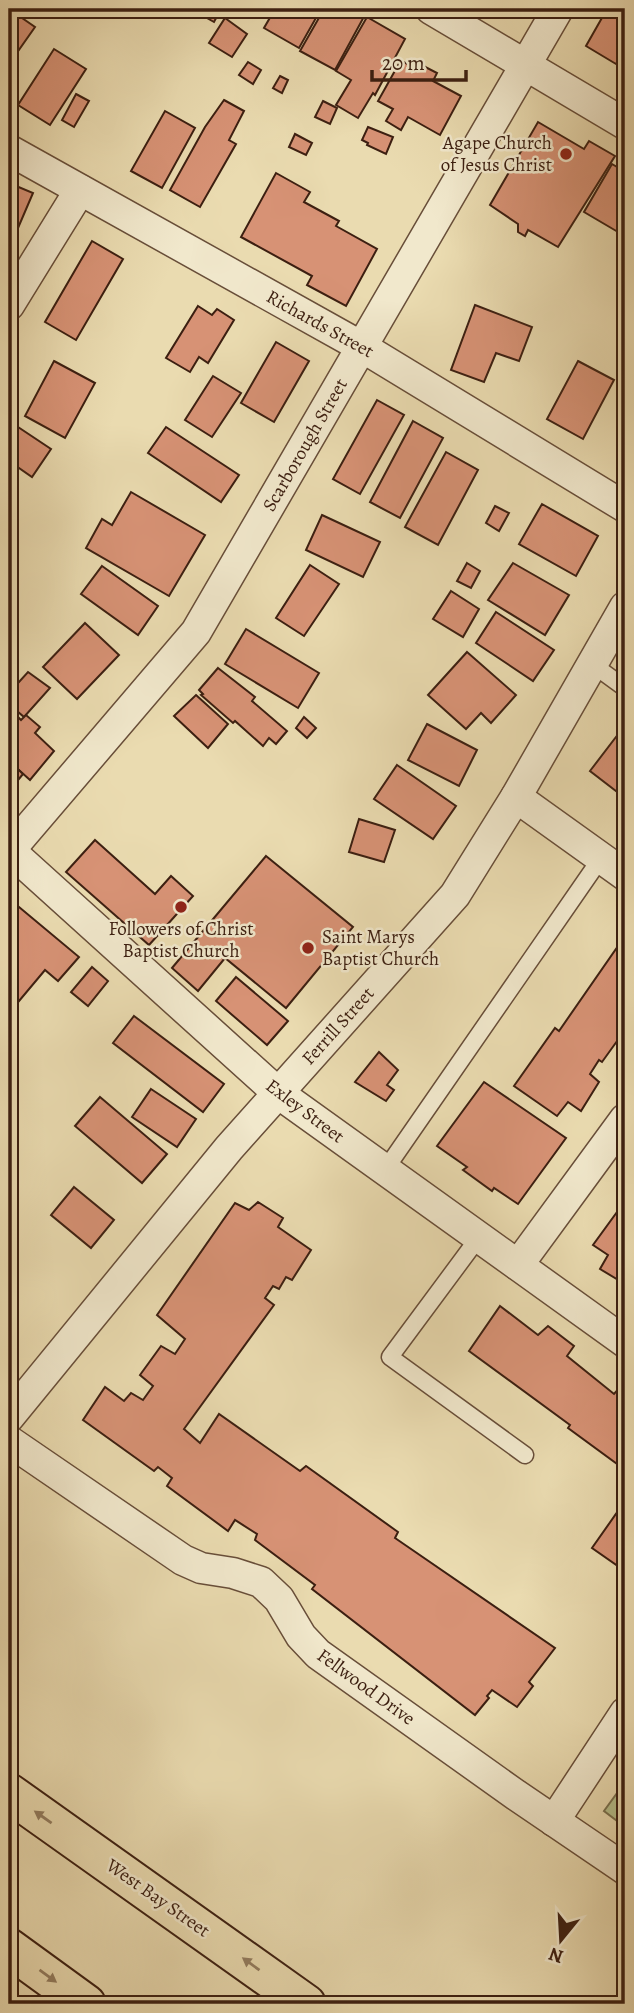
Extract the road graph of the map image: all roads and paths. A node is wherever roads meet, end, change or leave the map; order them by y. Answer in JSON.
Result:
{"nodes":[{"id":1,"x":431,"y":9,"type":"edge"},
{"id":2,"x":558,"y":9,"type":"edge"},
{"id":3,"x":524,"y":64,"type":"junction"},
{"id":4,"x":625,"y":124,"type":"edge"},
{"id":5,"x":9,"y":150,"type":"edge"},
{"id":6,"x":80,"y":190,"type":"junction"},
{"id":7,"x":9,"y":305,"type":"edge"},
{"id":8,"x":362,"y":347,"type":"junction"},
{"id":9,"x":625,"y":507,"type":"edge"},
{"id":10,"x":625,"y":607,"type":"edge"},
{"id":11,"x":592,"y":664,"type":"junction"},
{"id":12,"x":625,"y":688,"type":"edge"},
{"id":13,"x":516,"y":797,"type":"junction"},
{"id":14,"x":9,"y":850,"type":"edge"},
{"id":15,"x":613,"y":867,"type":"edge"},
{"id":16,"x":278,"y":1093,"type":"junction"},
{"id":17,"x":625,"y":1119,"type":"edge"},
{"id":18,"x":385,"y":1170,"type":"junction"},
{"id":19,"x":479,"y":1237,"type":"junction"},
{"id":20,"x":518,"y":1265,"type":"junction"},
{"id":21,"x":625,"y":1342,"type":"edge"},
{"id":22,"x":9,"y":1416,"type":"edge"},
{"id":23,"x":9,"y":1441,"type":"edge"},
{"id":24,"x":525,"y":1455,"type":"dead end"},
{"id":25,"x":625,"y":1713,"type":"edge"},
{"id":26,"x":9,"y":1793,"type":"edge"},
{"id":27,"x":554,"y":1821,"type":"junction"},
{"id":28,"x":625,"y":1869,"type":"edge"},
{"id":29,"x":9,"y":1948,"type":"edge"},
{"id":30,"x":86,"y":2004,"type":"edge"},
{"id":31,"x":306,"y":2004,"type":"edge"}],
"edges":[{"from":1,"to":3,"type":"street"},
{"from":2,"to":3,"type":"street","name":"Scarborough Street"},
{"from":3,"to":4,"type":"street"},
{"from":3,"to":8,"type":"street","name":"Scarborough Street"},
{"from":5,"to":6,"type":"street","name":"Richards Street"},
{"from":6,"to":7,"type":"street"},
{"from":6,"to":8,"type":"street","name":"Richards Street"},
{"from":8,"to":9,"type":"street","name":"Richards Street"},
{"from":8,"to":14,"type":"street","name":"Scarborough Street"},
{"from":10,"to":11,"type":"street","name":"Ferrill Street"},
{"from":11,"to":12,"type":"lane"},
{"from":11,"to":13,"type":"street","name":"Ferrill Street"},
{"from":13,"to":15,"type":"street"},
{"from":13,"to":16,"type":"street","name":"Ferrill Street"},
{"from":14,"to":16,"type":"street","name":"Exley Street"},
{"from":15,"to":18,"type":"lane"},
{"from":16,"to":18,"type":"street","name":"Exley Street"},
{"from":16,"to":22,"type":"street","name":"Ferrill Street"},
{"from":17,"to":20,"type":"street"},
{"from":18,"to":19,"type":"street","name":"Exley Street"},
{"from":19,"to":20,"type":"street","name":"Exley Street"},
{"from":19,"to":24,"type":"lane"},
{"from":20,"to":21,"type":"street","name":"Exley Street"},
{"from":23,"to":27,"type":"street","name":"Fellwood Drive"},
{"from":25,"to":27,"type":"street"},
{"from":31,"to":26,"type":"main road","name":"West Bay Street","one_way":true},
{"from":27,"to":28,"type":"street","name":"Fellwood Drive"},
{"from":29,"to":30,"type":"main road","one_way":true}]}
